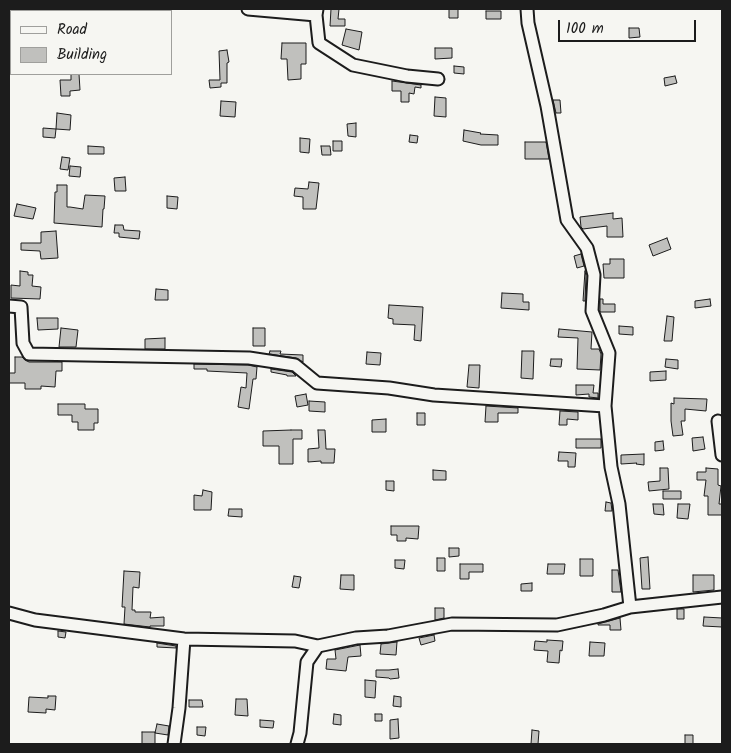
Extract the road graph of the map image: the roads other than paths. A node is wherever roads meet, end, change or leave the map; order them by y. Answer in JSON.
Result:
{"nodes":[{"id":1,"x":248,"y":9,"type":"edge"},
{"id":2,"x":527,"y":9,"type":"edge"},
{"id":3,"x":317,"y":12,"type":"edge"},
{"id":4,"x":438,"y":79,"type":"dead end"},
{"id":5,"x":9,"y":306,"type":"edge"},
{"id":6,"x":604,"y":406,"type":"junction"},
{"id":7,"x":718,"y":421,"type":"dead end"},
{"id":8,"x":722,"y":455,"type":"edge"},
{"id":9,"x":722,"y":597,"type":"edge"},
{"id":10,"x":630,"y":607,"type":"junction"},
{"id":11,"x":9,"y":614,"type":"edge"},
{"id":12,"x":184,"y":639,"type":"junction"},
{"id":13,"x":318,"y":646,"type":"junction"},
{"id":14,"x":174,"y":744,"type":"edge"},
{"id":15,"x":297,"y":744,"type":"edge"}],
"edges":[{"from":1,"to":3,"type":"street"},
{"from":2,"to":6,"type":"street"},
{"from":3,"to":4,"type":"street"},
{"from":5,"to":6,"type":"street"},
{"from":6,"to":10,"type":"street"},
{"from":7,"to":8,"type":"street"},
{"from":9,"to":10,"type":"street"},
{"from":10,"to":13,"type":"street"},
{"from":11,"to":12,"type":"street"},
{"from":12,"to":13,"type":"street"},
{"from":12,"to":14,"type":"street"},
{"from":13,"to":15,"type":"street"}]}
